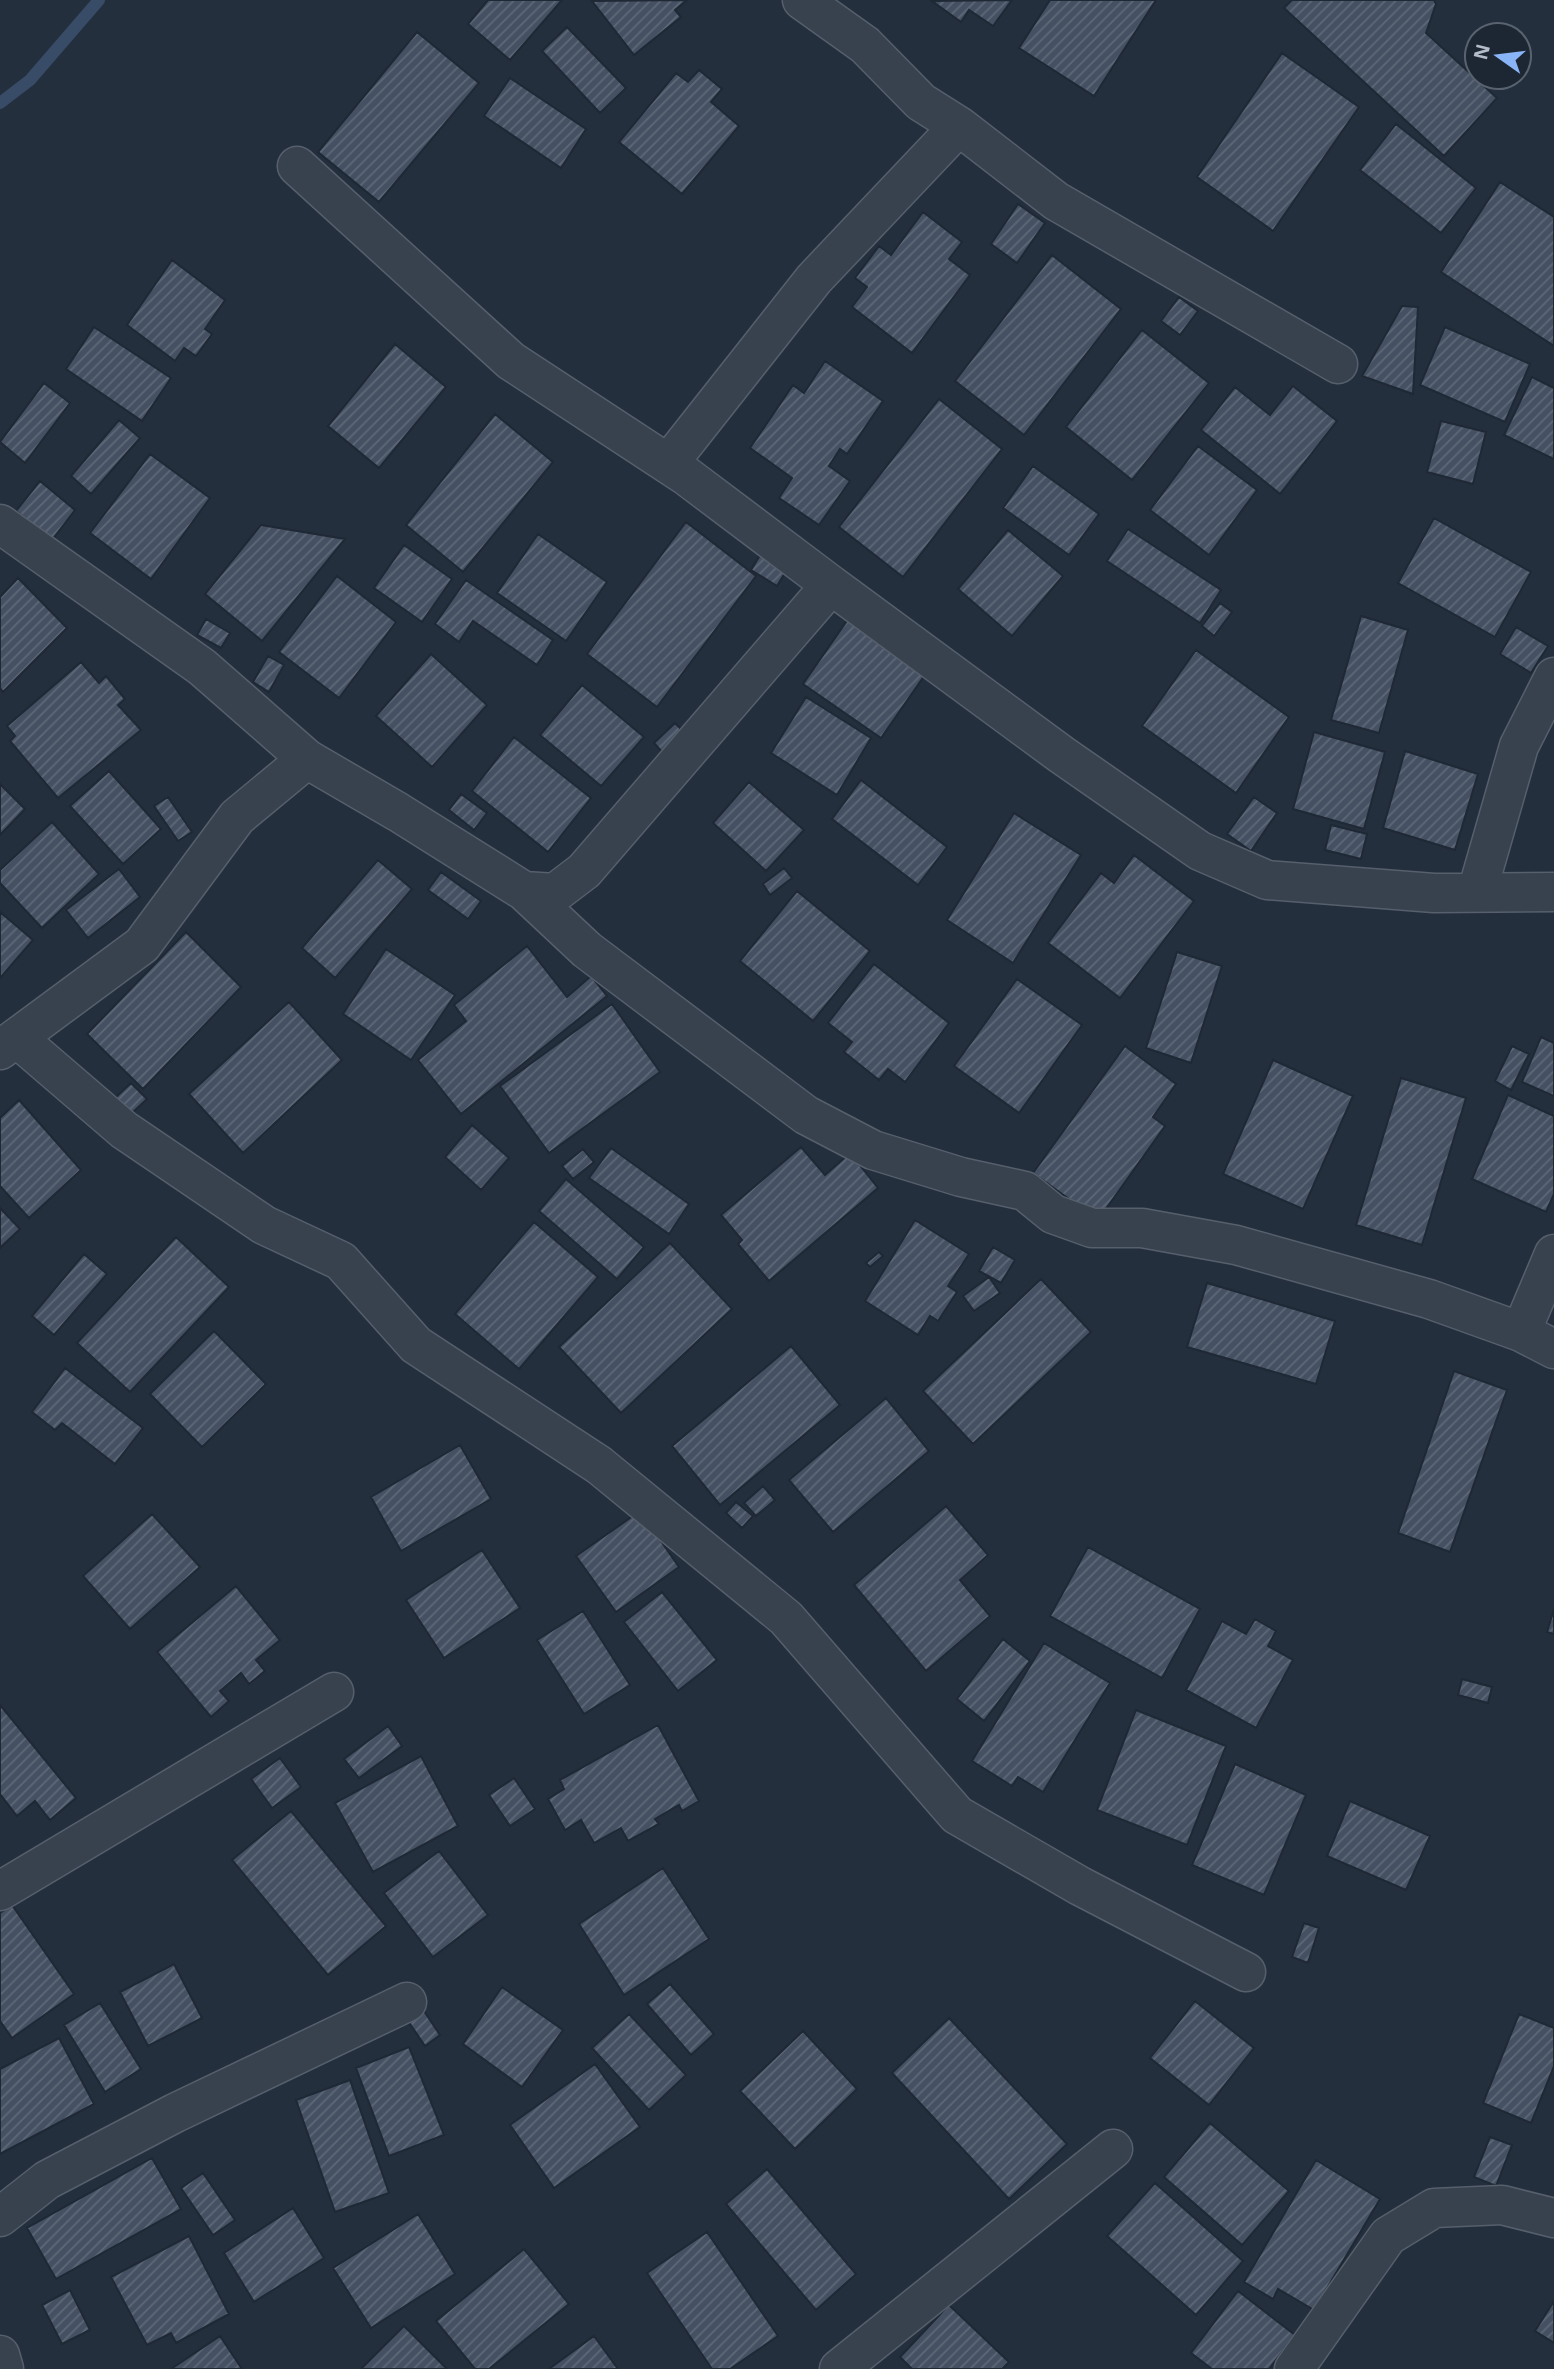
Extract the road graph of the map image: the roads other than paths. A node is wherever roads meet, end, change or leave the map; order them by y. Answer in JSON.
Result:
{"nodes":[{"id":1,"x":802,"y":0,"type":"edge"},
{"id":2,"x":959,"y":126,"type":"junction"},
{"id":3,"x":297,"y":166,"type":"dead end"},
{"id":4,"x":1338,"y":363,"type":"dead end"},
{"id":5,"x":668,"y":464,"type":"junction"},
{"id":6,"x":0,"y":524,"type":"edge"},
{"id":7,"x":831,"y":585,"type":"junction"},
{"id":8,"x":1554,"y":677,"type":"edge"},
{"id":9,"x":307,"y":759,"type":"junction"},
{"id":10,"x":524,"y":891,"type":"junction"},
{"id":11,"x":1477,"y":892,"type":"junction"},
{"id":12,"x":1554,"y":892,"type":"edge"},
{"id":13,"x":8,"y":1044,"type":"edge"},
{"id":14,"x":1554,"y":1254,"type":"edge"},
{"id":15,"x":1538,"y":1340,"type":"edge"},
{"id":16,"x":334,"y":1692,"type":"dead end"},
{"id":17,"x":0,"y":1891,"type":"edge"},
{"id":18,"x":1246,"y":1972,"type":"dead end"},
{"id":19,"x":407,"y":2002,"type":"dead end"},
{"id":20,"x":1113,"y":2149,"type":"dead end"},
{"id":21,"x":0,"y":2217,"type":"edge"},
{"id":22,"x":1554,"y":2218,"type":"edge"},
{"id":23,"x":0,"y":2355,"type":"edge"},
{"id":24,"x":4,"y":2369,"type":"edge"},
{"id":25,"x":839,"y":2369,"type":"edge"},
{"id":26,"x":1294,"y":2369,"type":"edge"}],
"edges":[{"from":1,"to":2,"type":"street"},
{"from":2,"to":4,"type":"street"},
{"from":2,"to":5,"type":"street"},
{"from":3,"to":5,"type":"street"},
{"from":5,"to":7,"type":"street"},
{"from":6,"to":9,"type":"street"},
{"from":7,"to":10,"type":"street"},
{"from":7,"to":11,"type":"street"},
{"from":8,"to":11,"type":"street"},
{"from":9,"to":10,"type":"street"},
{"from":9,"to":13,"type":"street"},
{"from":10,"to":15,"type":"street"},
{"from":11,"to":12,"type":"street"},
{"from":13,"to":18,"type":"street"},
{"from":14,"to":15,"type":"street"},
{"from":16,"to":17,"type":"street"},
{"from":19,"to":21,"type":"street"},
{"from":20,"to":25,"type":"street"},
{"from":22,"to":26,"type":"street"},
{"from":23,"to":24,"type":"street"}]}
